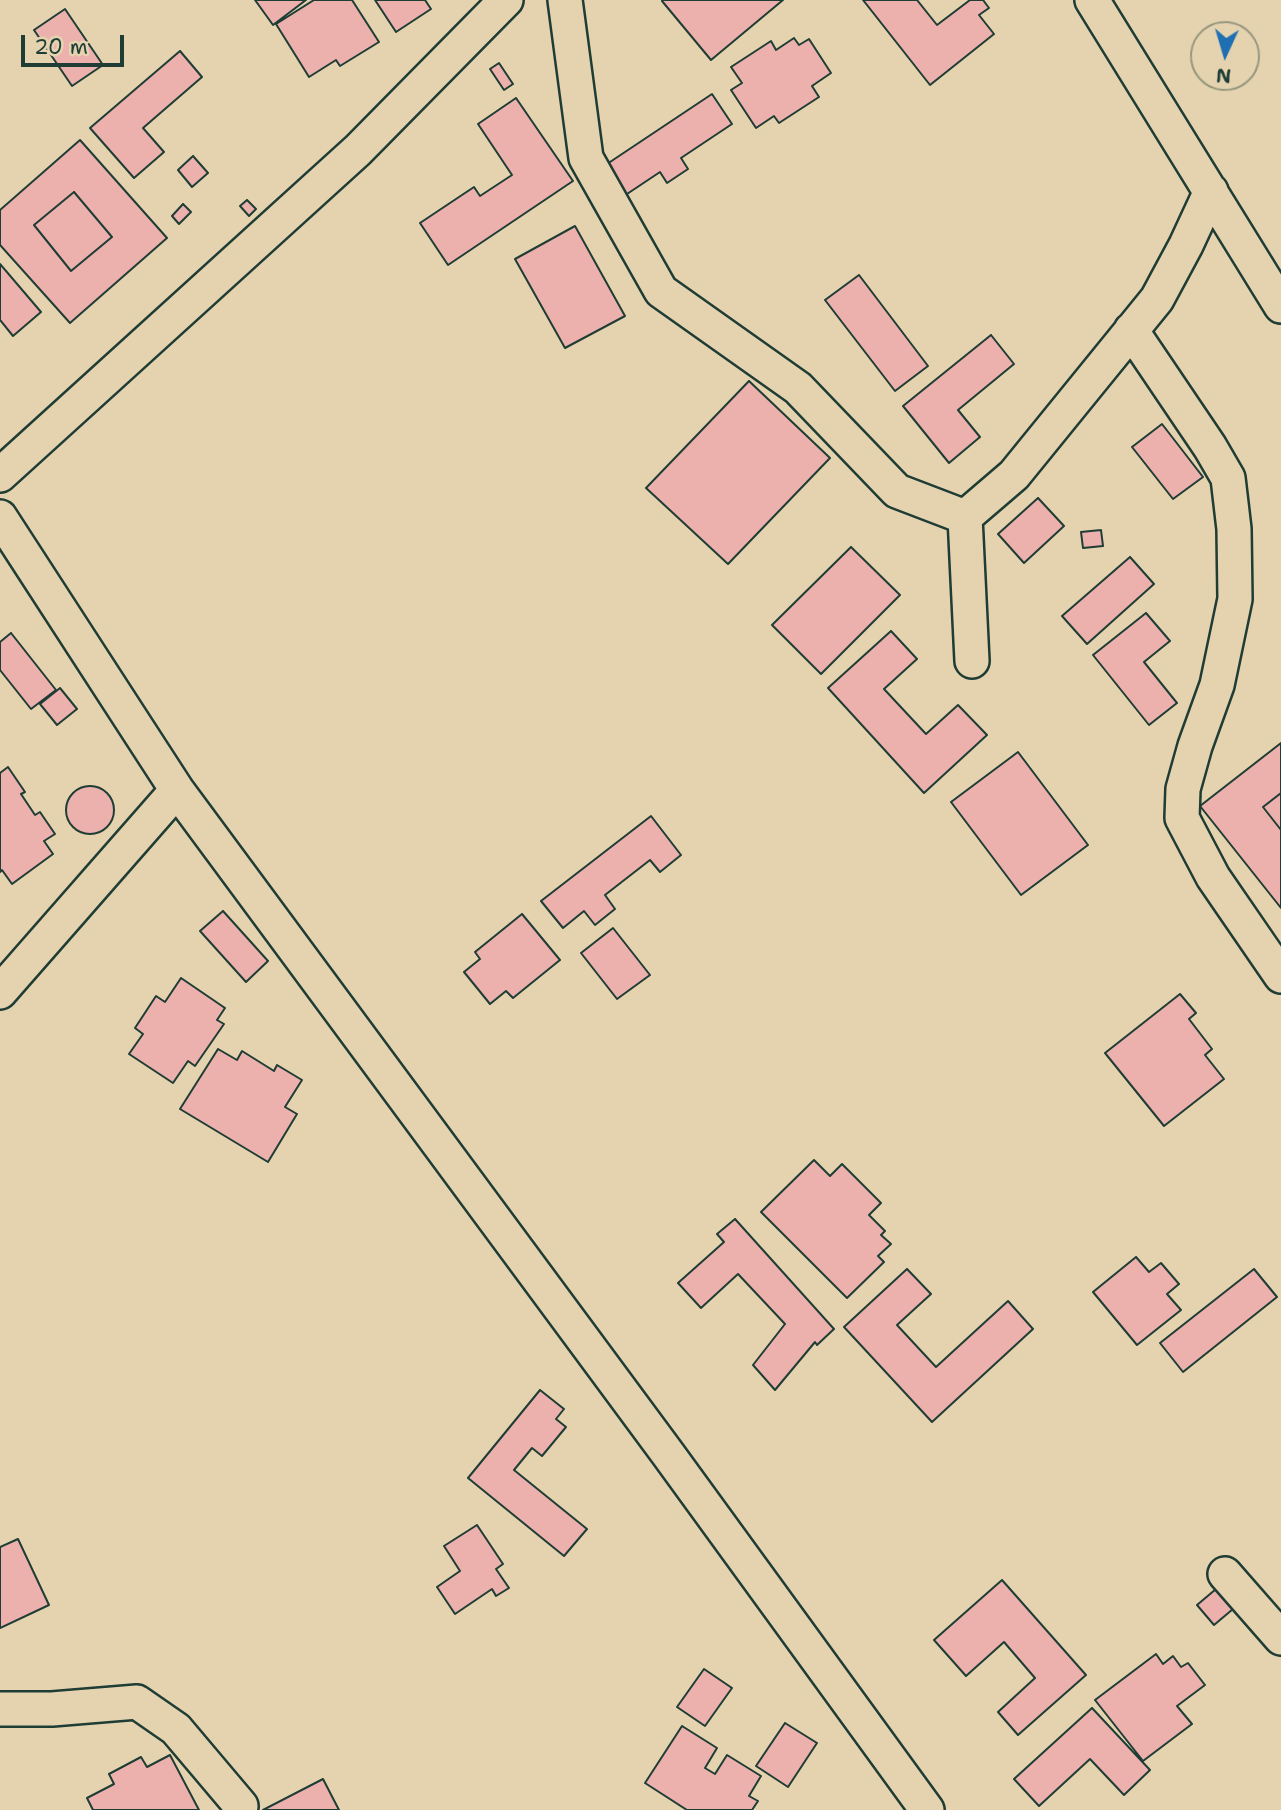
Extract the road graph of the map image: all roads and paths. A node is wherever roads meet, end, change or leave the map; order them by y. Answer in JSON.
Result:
{"nodes":[{"id":1,"x":506,"y":0,"type":"edge"},
{"id":2,"x":565,"y":0,"type":"edge"},
{"id":3,"x":1092,"y":0,"type":"edge"},
{"id":4,"x":1211,"y":191,"type":"junction"},
{"id":5,"x":1281,"y":306,"type":"edge"},
{"id":6,"x":1131,"y":330,"type":"junction"},
{"id":7,"x":0,"y":475,"type":"edge"},
{"id":8,"x":0,"y":517,"type":"edge"},
{"id":9,"x":965,"y":517,"type":"junction"},
{"id":10,"x":972,"y":661,"type":"dead end"},
{"id":11,"x":177,"y":790,"type":"junction"},
{"id":12,"x":1281,"y":976,"type":"edge"},
{"id":13,"x":0,"y":992,"type":"edge"},
{"id":14,"x":1225,"y":1574,"type":"dead end"},
{"id":15,"x":1281,"y":1638,"type":"edge"},
{"id":16,"x":0,"y":1709,"type":"edge"},
{"id":17,"x":241,"y":1806,"type":"dead end"},
{"id":18,"x":927,"y":1810,"type":"edge"}],
"edges":[{"from":1,"to":7,"type":"street"},
{"from":2,"to":9,"type":"street"},
{"from":3,"to":4,"type":"street"},
{"from":4,"to":5,"type":"street"},
{"from":4,"to":6,"type":"street"},
{"from":6,"to":9,"type":"street"},
{"from":6,"to":12,"type":"street"},
{"from":8,"to":11,"type":"street"},
{"from":9,"to":10,"type":"street"},
{"from":11,"to":13,"type":"street"},
{"from":11,"to":18,"type":"street"},
{"from":14,"to":15,"type":"street"},
{"from":16,"to":17,"type":"street"}]}
